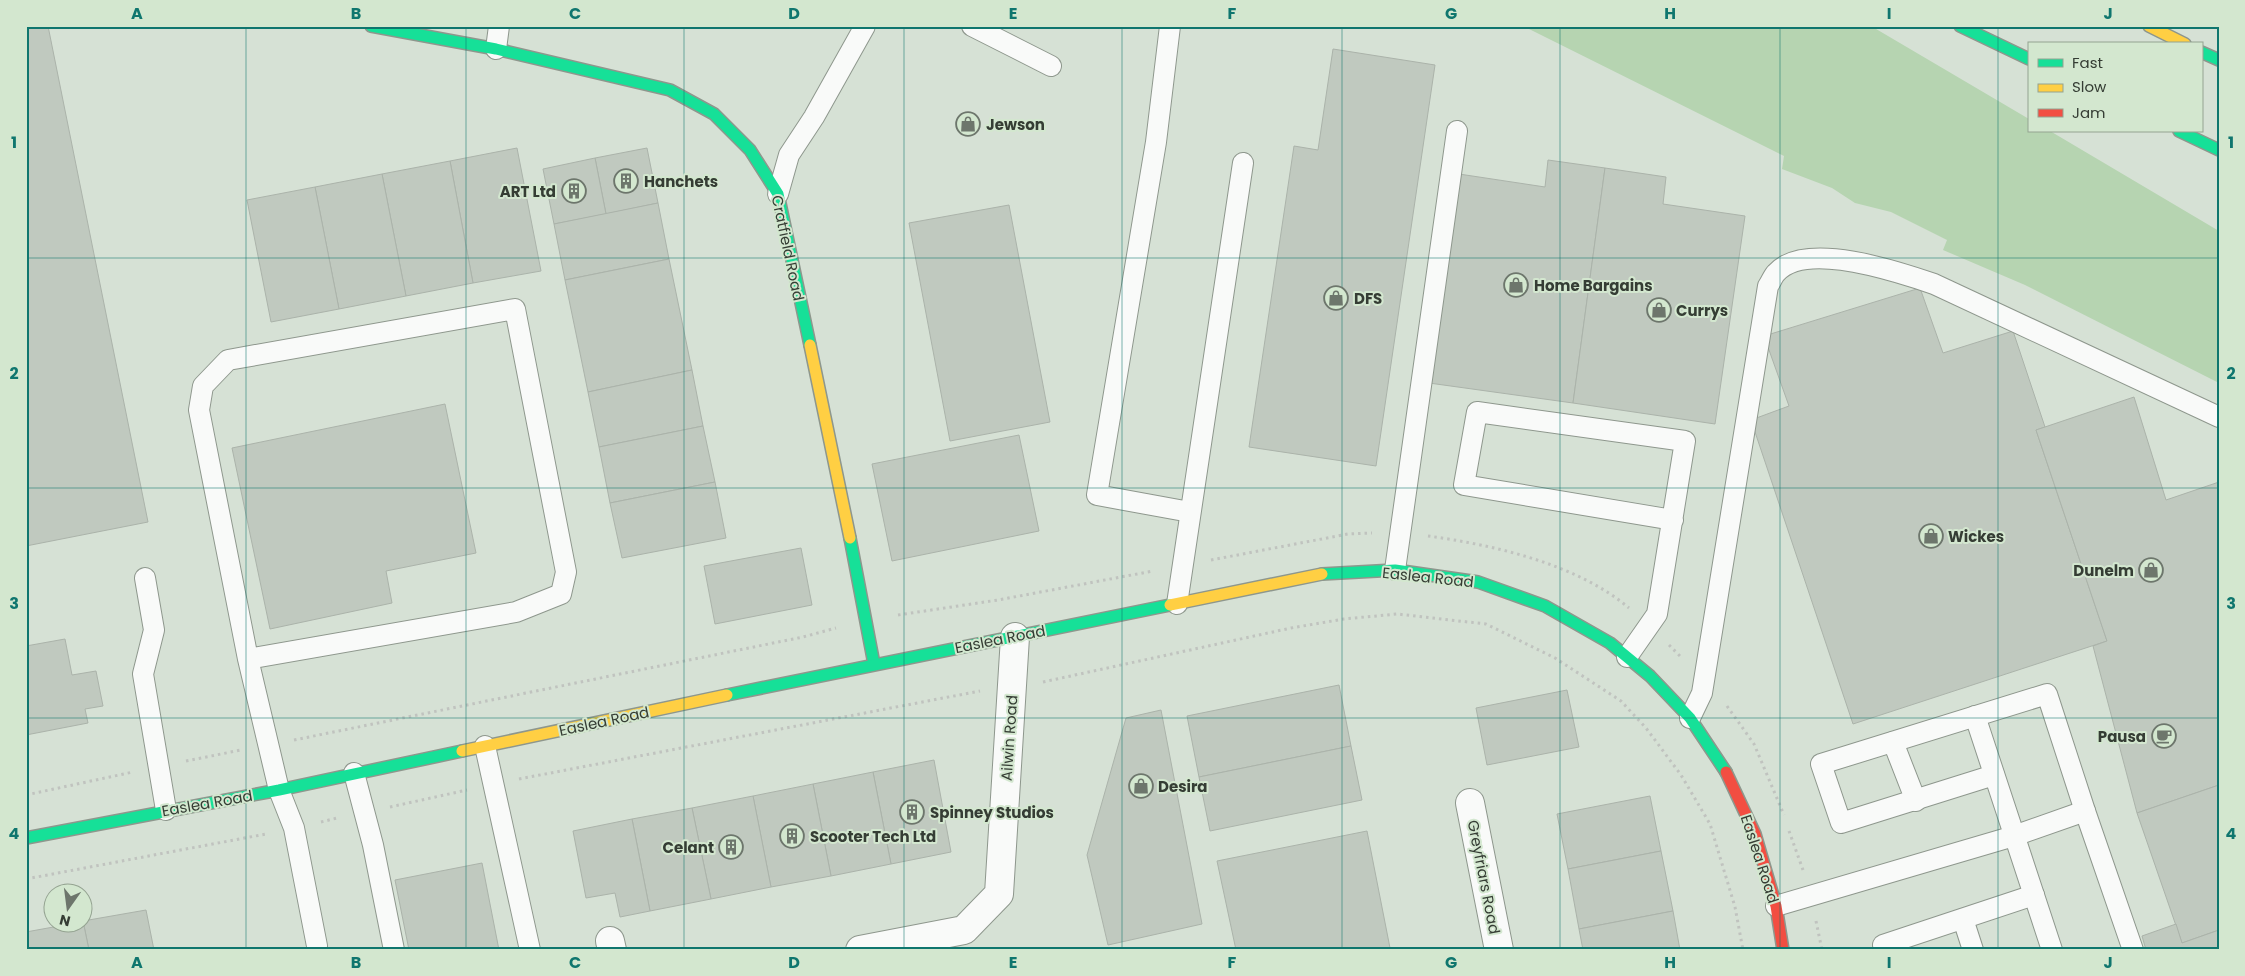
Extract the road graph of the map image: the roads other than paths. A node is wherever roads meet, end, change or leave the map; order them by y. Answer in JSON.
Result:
{"nodes":[{"id":1,"x":371,"y":26,"type":"edge"},
{"id":2,"x":499,"y":26,"type":"edge"},
{"id":3,"x":865,"y":26,"type":"edge"},
{"id":4,"x":972,"y":26,"type":"edge"},
{"id":5,"x":1170,"y":26,"type":"edge"},
{"id":6,"x":1960,"y":26,"type":"edge"},
{"id":7,"x":2149,"y":26,"type":"edge"},
{"id":8,"x":2181,"y":42,"type":"edge"},
{"id":9,"x":496,"y":49,"type":"junction"},
{"id":10,"x":2202,"y":52,"type":"edge"},
{"id":11,"x":2028,"y":59,"type":"edge"},
{"id":12,"x":2219,"y":60,"type":"edge"},
{"id":13,"x":1051,"y":66,"type":"dead end"},
{"id":14,"x":1457,"y":132,"type":"dead end"},
{"id":15,"x":2181,"y":132,"type":"edge"},
{"id":16,"x":2219,"y":150,"type":"edge"},
{"id":17,"x":1244,"y":163,"type":"dead end"},
{"id":18,"x":778,"y":194,"type":"junction"},
{"id":19,"x":2219,"y":418,"type":"edge"},
{"id":20,"x":1190,"y":512,"type":"junction"},
{"id":21,"x":1672,"y":520,"type":"junction"},
{"id":22,"x":1395,"y":570,"type":"junction"},
{"id":23,"x":145,"y":578,"type":"dead end"},
{"id":24,"x":1177,"y":604,"type":"junction"},
{"id":25,"x":1015,"y":636,"type":"junction"},
{"id":26,"x":1627,"y":657,"type":"junction"},
{"id":27,"x":248,"y":658,"type":"junction"},
{"id":28,"x":874,"y":664,"type":"junction"},
{"id":29,"x":1975,"y":716,"type":"junction"},
{"id":30,"x":1690,"y":718,"type":"junction"},
{"id":31,"x":1894,"y":742,"type":"junction"},
{"id":32,"x":485,"y":746,"type":"junction"},
{"id":33,"x":354,"y":773,"type":"junction"},
{"id":34,"x":1994,"y":775,"type":"junction"},
{"id":35,"x":279,"y":790,"type":"junction"},
{"id":36,"x":1916,"y":801,"type":"junction"},
{"id":37,"x":1470,"y":803,"type":"dead end"},
{"id":38,"x":166,"y":810,"type":"junction"},
{"id":39,"x":2084,"y":811,"type":"junction"},
{"id":40,"x":2014,"y":836,"type":"junction"},
{"id":41,"x":26,"y":838,"type":"edge"},
{"id":42,"x":2034,"y":895,"type":"junction"},
{"id":43,"x":1776,"y":906,"type":"junction"},
{"id":44,"x":1963,"y":919,"type":"junction"},
{"id":45,"x":317,"y":946,"type":"dead end"},
{"id":46,"x":394,"y":950,"type":"edge"},
{"id":47,"x":530,"y":950,"type":"edge"},
{"id":48,"x":860,"y":950,"type":"edge"},
{"id":49,"x":1499,"y":950,"type":"edge"},
{"id":50,"x":1783,"y":950,"type":"edge"},
{"id":51,"x":1885,"y":950,"type":"edge"},
{"id":52,"x":1973,"y":950,"type":"edge"},
{"id":53,"x":2052,"y":950,"type":"edge"},
{"id":54,"x":2133,"y":950,"type":"edge"}],
"edges":[{"from":1,"to":9,"type":"main road","name":"Cratfield Road"},
{"from":2,"to":9,"type":"lane"},
{"from":3,"to":18,"type":"lane"},
{"from":4,"to":13,"type":"lane"},
{"from":5,"to":20,"type":"lane"},
{"from":6,"to":11,"type":"main road"},
{"from":7,"to":8,"type":"main road"},
{"from":9,"to":18,"type":"main road","name":"Cratfield Road"},
{"from":10,"to":12,"type":"main road"},
{"from":14,"to":22,"type":"lane"},
{"from":15,"to":16,"type":"main road"},
{"from":17,"to":20,"type":"lane"},
{"from":18,"to":28,"type":"main road","name":"Cratfield Road"},
{"from":19,"to":30,"type":"lane"},
{"from":20,"to":24,"type":"lane"},
{"from":21,"to":21,"type":"lane"},
{"from":21,"to":26,"type":"lane"},
{"from":22,"to":24,"type":"main road","name":"Easlea Road"},
{"from":22,"to":26,"type":"main road","name":"Easlea Road"},
{"from":23,"to":38,"type":"lane"},
{"from":24,"to":25,"type":"main road","name":"Easlea Road"},
{"from":25,"to":28,"type":"main road","name":"Easlea Road"},
{"from":25,"to":48,"type":"street","name":"Ailwin Road"},
{"from":26,"to":30,"type":"main road","name":"Easlea Road"},
{"from":27,"to":27,"type":"lane"},
{"from":27,"to":35,"type":"lane"},
{"from":28,"to":32,"type":"main road","name":"Easlea Road"},
{"from":29,"to":31,"type":"lane"},
{"from":29,"to":34,"type":"lane"},
{"from":29,"to":39,"type":"lane"},
{"from":30,"to":43,"type":"main road","name":"Easlea Road"},
{"from":31,"to":36,"type":"lane"},
{"from":31,"to":36,"type":"lane"},
{"from":32,"to":33,"type":"main road","name":"Easlea Road"},
{"from":32,"to":47,"type":"lane"},
{"from":33,"to":35,"type":"main road","name":"Easlea Road"},
{"from":33,"to":46,"type":"lane"},
{"from":34,"to":36,"type":"lane"},
{"from":34,"to":40,"type":"lane"},
{"from":35,"to":38,"type":"main road","name":"Easlea Road"},
{"from":35,"to":45,"type":"lane"},
{"from":37,"to":49,"type":"street","name":"Greyfriars Road"},
{"from":38,"to":41,"type":"main road","name":"Easlea Road"},
{"from":39,"to":40,"type":"lane"},
{"from":39,"to":54,"type":"lane"},
{"from":40,"to":42,"type":"lane"},
{"from":40,"to":43,"type":"lane"},
{"from":42,"to":44,"type":"lane"},
{"from":42,"to":53,"type":"lane"},
{"from":43,"to":50,"type":"main road","name":"Easlea Road"},
{"from":44,"to":51,"type":"lane"},
{"from":44,"to":52,"type":"lane"}]}
